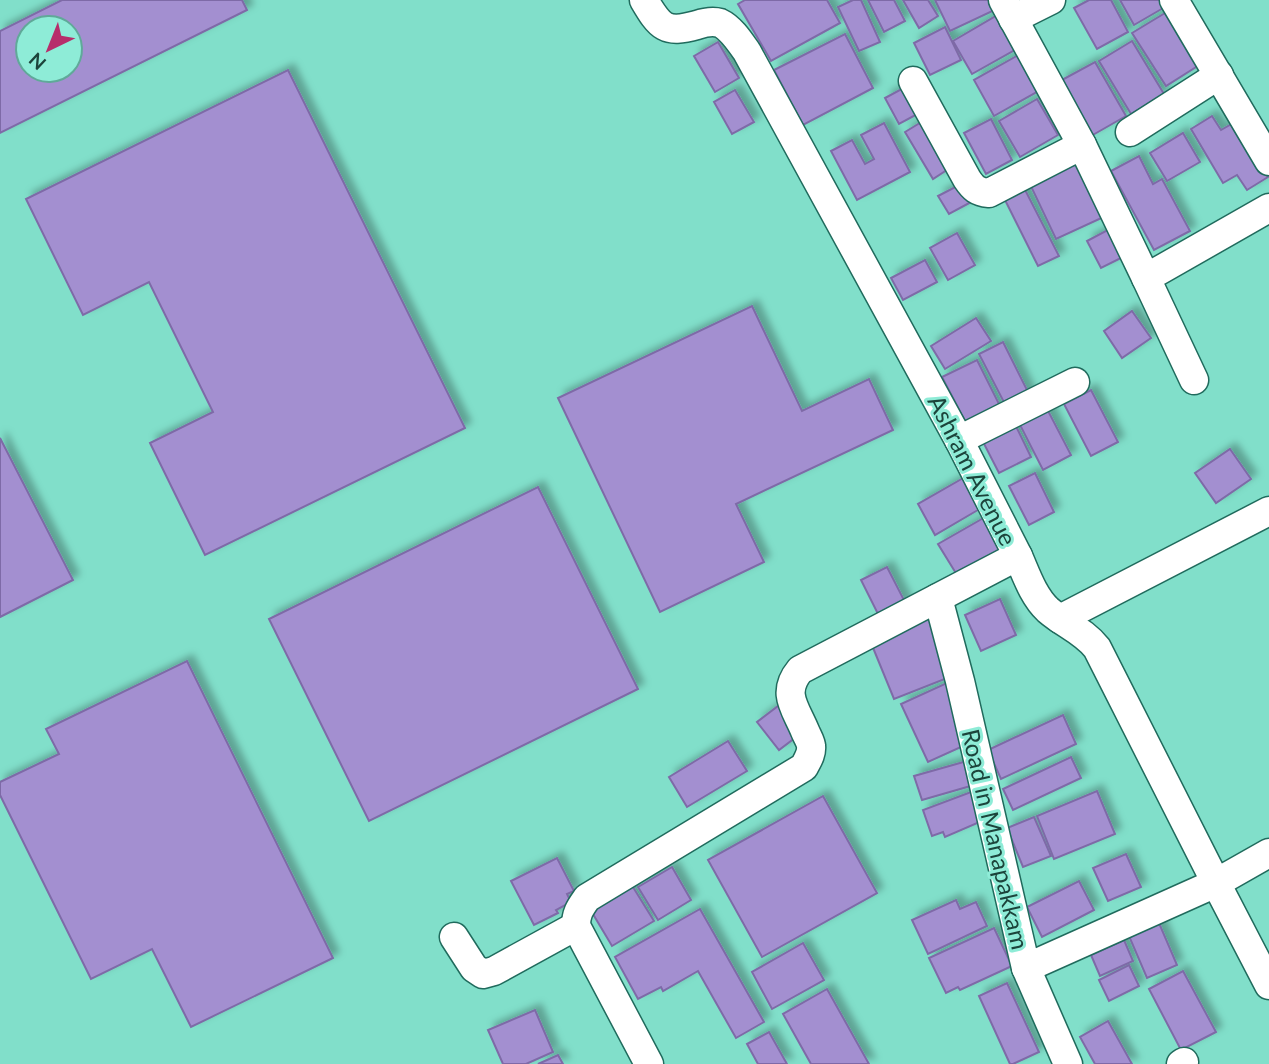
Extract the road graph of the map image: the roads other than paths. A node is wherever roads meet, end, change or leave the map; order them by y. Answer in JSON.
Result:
{"nodes":[{"id":1,"x":643,"y":0,"type":"edge"},
{"id":2,"x":1051,"y":0,"type":"edge"},
{"id":3,"x":1174,"y":0,"type":"edge"},
{"id":4,"x":1008,"y":10,"type":"edge"},
{"id":5,"x":1219,"y":75,"type":"junction"},
{"id":6,"x":914,"y":81,"type":"dead end"},
{"id":7,"x":1130,"y":131,"type":"dead end"},
{"id":8,"x":1082,"y":145,"type":"junction"},
{"id":9,"x":1269,"y":161,"type":"edge"},
{"id":10,"x":1269,"y":208,"type":"edge"},
{"id":11,"x":1146,"y":278,"type":"junction"},
{"id":12,"x":1194,"y":380,"type":"dead end"},
{"id":13,"x":1075,"y":382,"type":"dead end"},
{"id":14,"x":959,"y":439,"type":"junction"},
{"id":15,"x":1269,"y":511,"type":"edge"},
{"id":16,"x":1018,"y":556,"type":"junction"},
{"id":17,"x":938,"y":598,"type":"junction"},
{"id":18,"x":1060,"y":619,"type":"junction"},
{"id":19,"x":1269,"y":853,"type":"edge"},
{"id":20,"x":1216,"y":883,"type":"junction"},
{"id":21,"x":576,"y":926,"type":"junction"},
{"id":22,"x":454,"y":937,"type":"dead end"},
{"id":23,"x":1026,"y":968,"type":"junction"},
{"id":24,"x":1269,"y":985,"type":"edge"},
{"id":25,"x":649,"y":1064,"type":"edge"},
{"id":26,"x":1068,"y":1064,"type":"edge"}],
"edges":[{"from":1,"to":14,"type":"street","name":"Ashram Avenue"},
{"from":2,"to":4,"type":"street"},
{"from":3,"to":5,"type":"street"},
{"from":4,"to":8,"type":"street"},
{"from":5,"to":7,"type":"street"},
{"from":5,"to":9,"type":"street"},
{"from":6,"to":8,"type":"street"},
{"from":8,"to":11,"type":"street"},
{"from":10,"to":11,"type":"street"},
{"from":11,"to":12,"type":"street"},
{"from":13,"to":14,"type":"street"},
{"from":14,"to":16,"type":"street","name":"Ashram Avenue"},
{"from":15,"to":18,"type":"street"},
{"from":16,"to":17,"type":"street","name":"Ashram Avenue"},
{"from":16,"to":18,"type":"street"},
{"from":17,"to":21,"type":"street","name":"Ashram Avenue"},
{"from":17,"to":23,"type":"street","name":"Road in Manapakkam"},
{"from":18,"to":20,"type":"street"},
{"from":19,"to":20,"type":"street","name":"Road in Manapakkam"},
{"from":20,"to":23,"type":"street","name":"Road in Manapakkam"},
{"from":20,"to":24,"type":"street"},
{"from":21,"to":22,"type":"street"},
{"from":21,"to":25,"type":"street"},
{"from":23,"to":26,"type":"street"}]}
